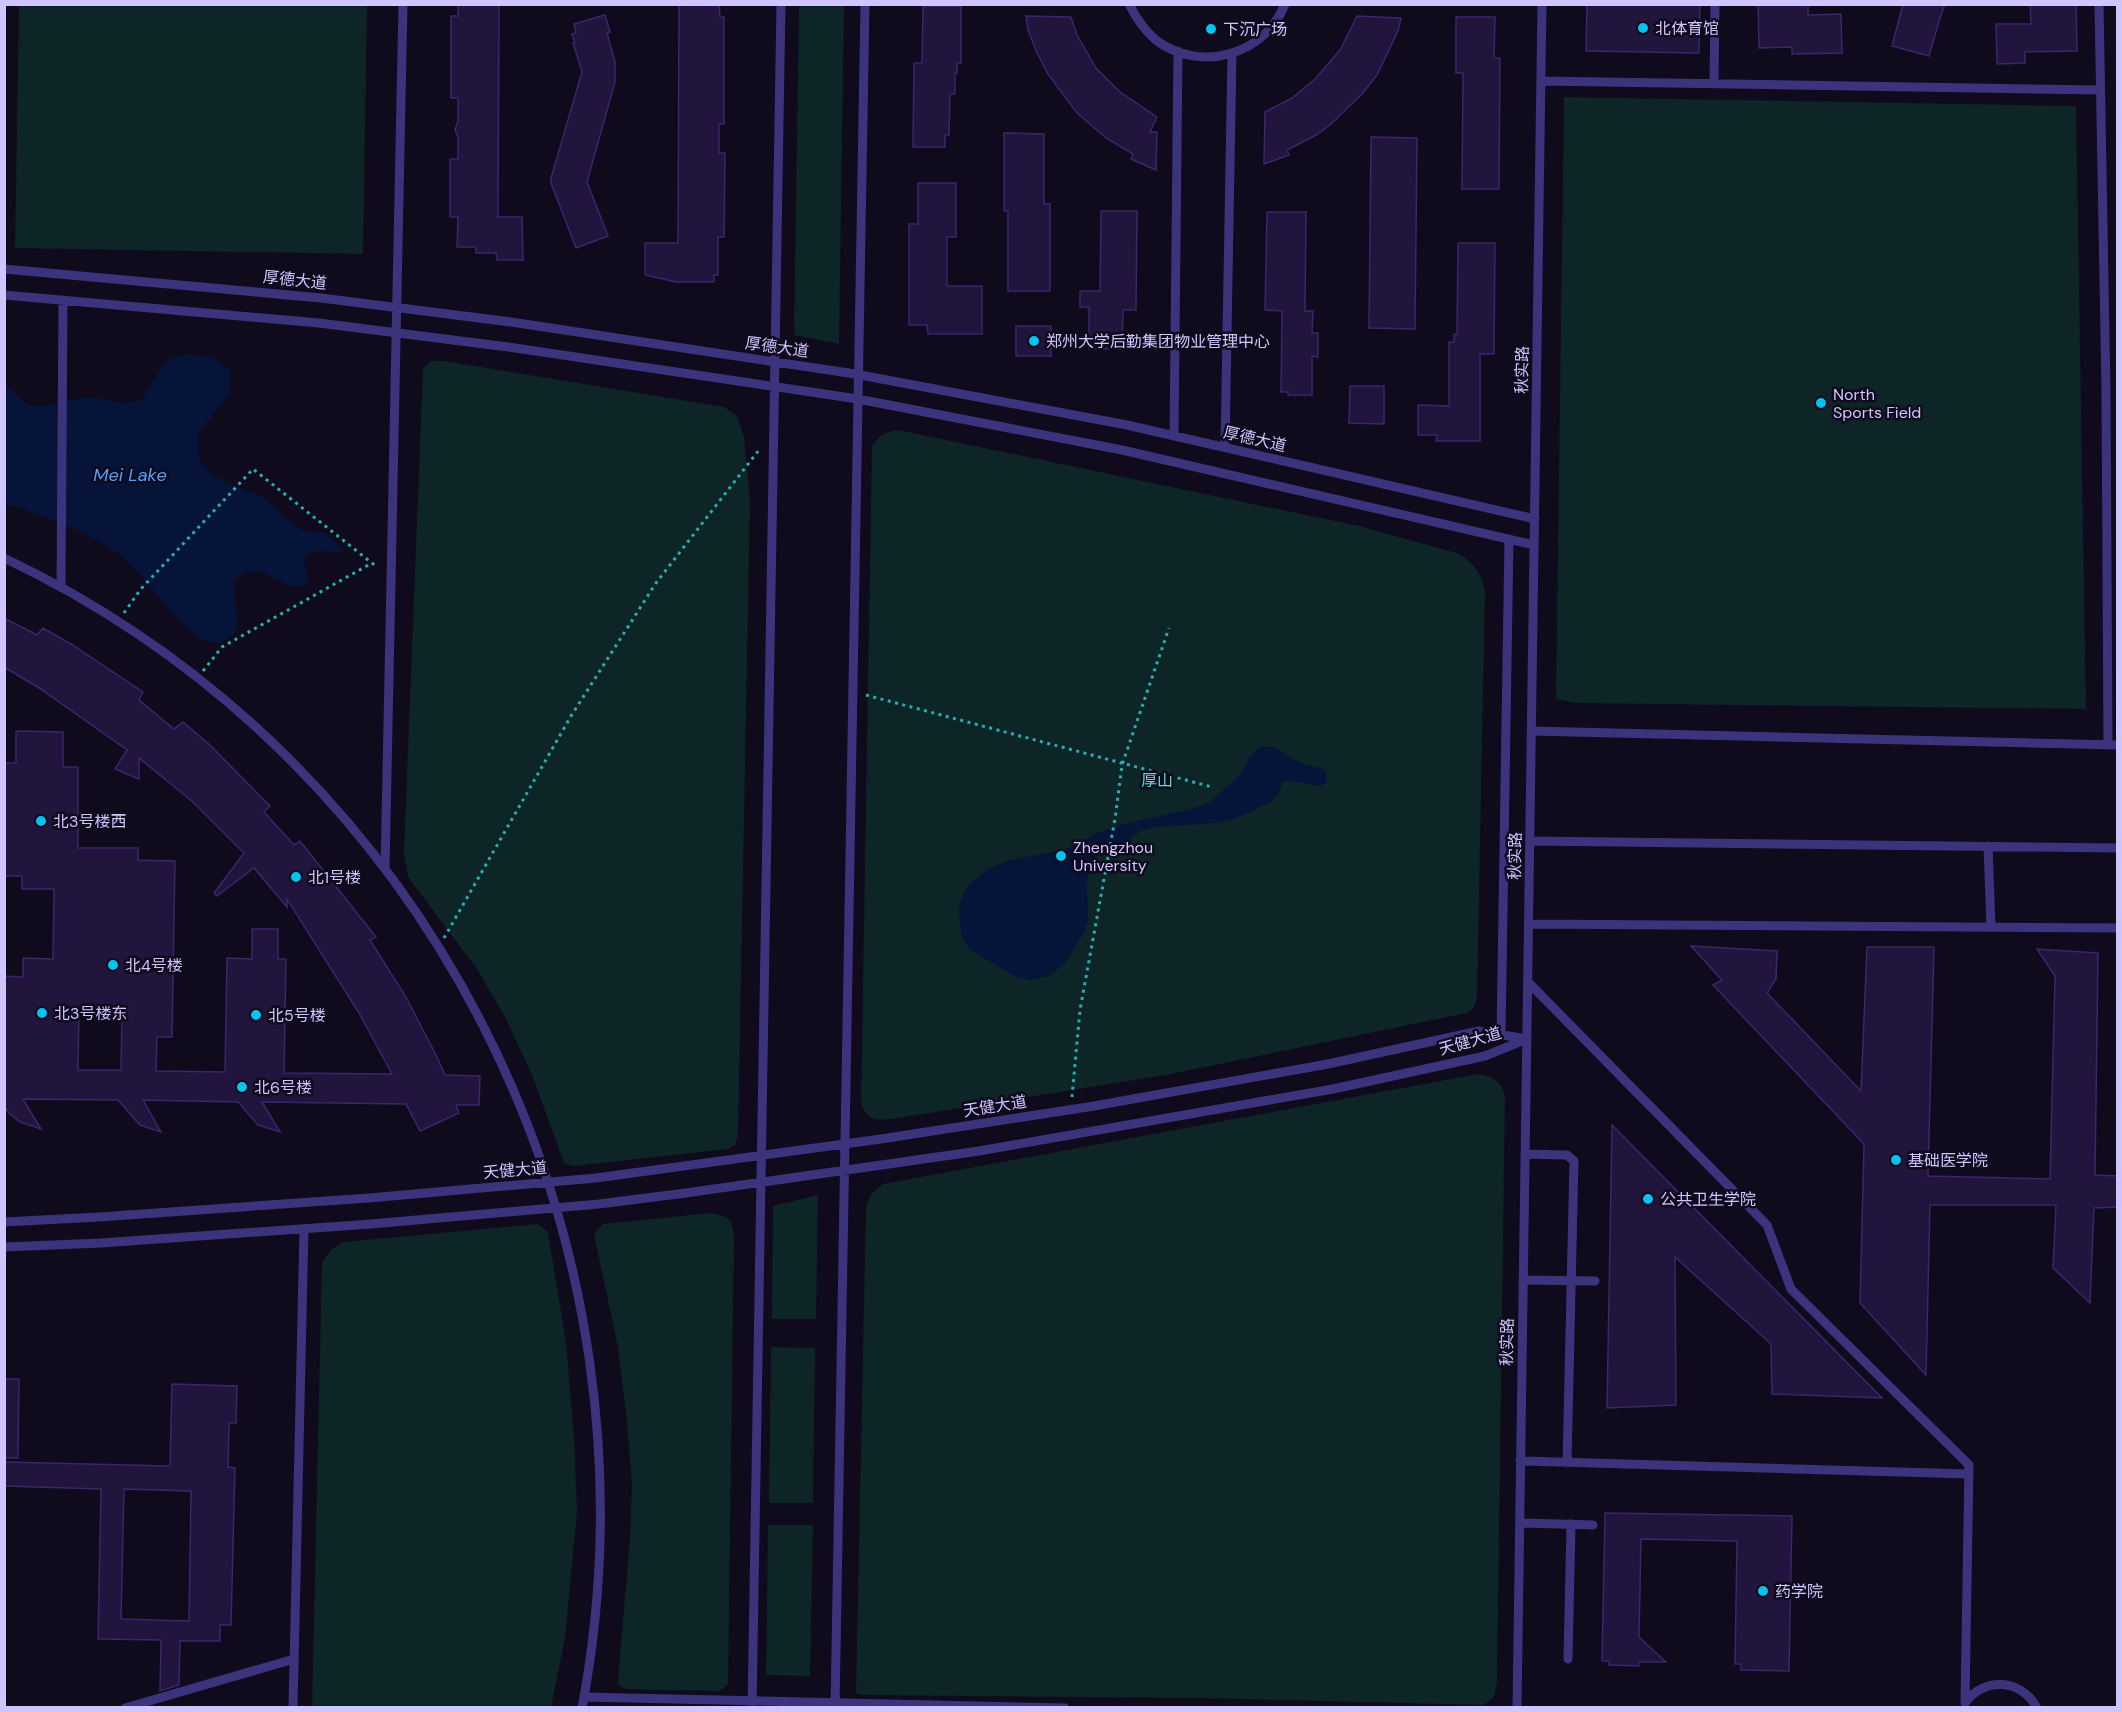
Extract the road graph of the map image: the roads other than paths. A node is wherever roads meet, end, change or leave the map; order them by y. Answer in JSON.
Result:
{"nodes":[{"id":1,"x":403,"y":4,"type":"edge"},
{"id":2,"x":781,"y":4,"type":"edge"},
{"id":3,"x":865,"y":4,"type":"edge"},
{"id":4,"x":1129,"y":4,"type":"edge"},
{"id":5,"x":1285,"y":4,"type":"edge"},
{"id":6,"x":1542,"y":4,"type":"edge"},
{"id":7,"x":1715,"y":4,"type":"edge"},
{"id":8,"x":2099,"y":4,"type":"edge"},
{"id":9,"x":1178,"y":51,"type":"junction"},
{"id":10,"x":1232,"y":53,"type":"junction"},
{"id":11,"x":1541,"y":81,"type":"junction"},
{"id":12,"x":1714,"y":83,"type":"junction"},
{"id":13,"x":2100,"y":90,"type":"junction"},
{"id":14,"x":4,"y":270,"type":"edge"},
{"id":15,"x":4,"y":295,"type":"edge"},
{"id":16,"x":63,"y":300,"type":"junction"},
{"id":17,"x":397,"y":308,"type":"junction"},
{"id":18,"x":396,"y":333,"type":"junction"},
{"id":19,"x":775,"y":362,"type":"junction"},
{"id":20,"x":858,"y":374,"type":"junction"},
{"id":21,"x":774,"y":387,"type":"junction"},
{"id":22,"x":858,"y":399,"type":"junction"},
{"id":23,"x":1174,"y":436,"type":"junction"},
{"id":24,"x":1225,"y":447,"type":"junction"},
{"id":25,"x":1535,"y":519,"type":"junction"},
{"id":26,"x":1509,"y":539,"type":"junction"},
{"id":27,"x":1534,"y":545,"type":"junction"},
{"id":28,"x":4,"y":558,"type":"edge"},
{"id":29,"x":61,"y":587,"type":"junction"},
{"id":30,"x":1532,"y":731,"type":"junction"},
{"id":31,"x":2113,"y":745,"type":"edge"},
{"id":32,"x":1530,"y":841,"type":"junction"},
{"id":33,"x":1988,"y":846,"type":"junction"},
{"id":34,"x":2118,"y":848,"type":"edge"},
{"id":35,"x":385,"y":870,"type":"junction"},
{"id":36,"x":1529,"y":924,"type":"junction"},
{"id":37,"x":1991,"y":927,"type":"junction"},
{"id":38,"x":2118,"y":928,"type":"edge"},
{"id":39,"x":1528,"y":982,"type":"junction"},
{"id":40,"x":1501,"y":1034,"type":"junction"},
{"id":41,"x":1527,"y":1039,"type":"junction"},
{"id":42,"x":845,"y":1144,"type":"junction"},
{"id":43,"x":1525,"y":1154,"type":"junction"},
{"id":44,"x":761,"y":1156,"type":"junction"},
{"id":45,"x":845,"y":1170,"type":"junction"},
{"id":46,"x":549,"y":1182,"type":"junction"},
{"id":47,"x":761,"y":1182,"type":"junction"},
{"id":48,"x":556,"y":1207,"type":"junction"},
{"id":49,"x":4,"y":1221,"type":"edge"},
{"id":50,"x":304,"y":1229,"type":"junction"},
{"id":51,"x":4,"y":1247,"type":"edge"},
{"id":52,"x":1523,"y":1280,"type":"junction"},
{"id":53,"x":1571,"y":1281,"type":"junction"},
{"id":54,"x":1595,"y":1281,"type":"dead end"},
{"id":55,"x":1521,"y":1461,"type":"junction"},
{"id":56,"x":1566,"y":1463,"type":"junction"},
{"id":57,"x":1969,"y":1474,"type":"junction"},
{"id":58,"x":1520,"y":1523,"type":"junction"},
{"id":59,"x":1571,"y":1524,"type":"junction"},
{"id":60,"x":1593,"y":1525,"type":"dead end"},
{"id":61,"x":294,"y":1659,"type":"junction"},
{"id":62,"x":1568,"y":1659,"type":"dead end"},
{"id":63,"x":583,"y":1702,"type":"edge"},
{"id":64,"x":752,"y":1704,"type":"edge"},
{"id":65,"x":835,"y":1705,"type":"edge"},
{"id":66,"x":1964,"y":1705,"type":"edge"},
{"id":67,"x":125,"y":1707,"type":"edge"},
{"id":68,"x":293,"y":1707,"type":"edge"},
{"id":69,"x":1065,"y":1707,"type":"edge"},
{"id":70,"x":1517,"y":1707,"type":"edge"},
{"id":71,"x":2037,"y":1707,"type":"edge"}],
"edges":[{"from":1,"to":17,"type":"lane"},
{"from":2,"to":19,"type":"lane"},
{"from":3,"to":20,"type":"lane"},
{"from":4,"to":9,"type":"lane"},
{"from":5,"to":10,"type":"lane"},
{"from":6,"to":11,"type":"lane","name":"秋实路"},
{"from":7,"to":12,"type":"lane"},
{"from":8,"to":13,"type":"lane"},
{"from":9,"to":10,"type":"lane"},
{"from":9,"to":23,"type":"lane"},
{"from":10,"to":24,"type":"lane"},
{"from":11,"to":12,"type":"lane"},
{"from":11,"to":25,"type":"lane","name":"秋实路"},
{"from":12,"to":13,"type":"lane"},
{"from":13,"to":31,"type":"lane"},
{"from":14,"to":17,"type":"lane","name":"厚德大道"},
{"from":15,"to":16,"type":"lane"},
{"from":16,"to":18,"type":"lane"},
{"from":16,"to":29,"type":"lane"},
{"from":17,"to":18,"type":"lane"},
{"from":17,"to":19,"type":"lane","name":"厚德大道"},
{"from":18,"to":21,"type":"lane"},
{"from":18,"to":35,"type":"lane"},
{"from":19,"to":20,"type":"lane","name":"厚德大道"},
{"from":19,"to":21,"type":"lane"},
{"from":20,"to":22,"type":"lane"},
{"from":20,"to":23,"type":"lane","name":"厚德大道"},
{"from":21,"to":22,"type":"lane"},
{"from":21,"to":44,"type":"lane"},
{"from":22,"to":26,"type":"lane"},
{"from":22,"to":42,"type":"lane"},
{"from":23,"to":24,"type":"lane","name":"厚德大道"},
{"from":24,"to":25,"type":"lane","name":"厚德大道"},
{"from":25,"to":27,"type":"lane","name":"秋实路"},
{"from":26,"to":27,"type":"lane"},
{"from":26,"to":40,"type":"lane"},
{"from":27,"to":30,"type":"lane","name":"秋实路"},
{"from":28,"to":29,"type":"lane"},
{"from":29,"to":35,"type":"lane"},
{"from":30,"to":31,"type":"lane"},
{"from":30,"to":32,"type":"lane","name":"秋实路"},
{"from":32,"to":33,"type":"lane"},
{"from":32,"to":36,"type":"lane","name":"秋实路"},
{"from":33,"to":34,"type":"lane"},
{"from":33,"to":37,"type":"lane"},
{"from":35,"to":46,"type":"lane"},
{"from":36,"to":37,"type":"lane"},
{"from":36,"to":39,"type":"lane","name":"秋实路"},
{"from":37,"to":38,"type":"lane"},
{"from":39,"to":41,"type":"lane","name":"秋实路"},
{"from":39,"to":57,"type":"lane"},
{"from":40,"to":41,"type":"lane","name":"天健大道"},
{"from":40,"to":42,"type":"lane","name":"天健大道"},
{"from":41,"to":43,"type":"lane","name":"秋实路"},
{"from":41,"to":45,"type":"lane","name":"天健大道"},
{"from":42,"to":44,"type":"lane","name":"天健大道"},
{"from":42,"to":45,"type":"lane"},
{"from":43,"to":52,"type":"lane","name":"秋实路"},
{"from":43,"to":53,"type":"lane"},
{"from":44,"to":46,"type":"lane","name":"天健大道"},
{"from":44,"to":47,"type":"lane"},
{"from":45,"to":47,"type":"lane","name":"天健大道"},
{"from":45,"to":65,"type":"lane"},
{"from":46,"to":48,"type":"lane"},
{"from":46,"to":49,"type":"lane","name":"天健大道"},
{"from":47,"to":48,"type":"lane","name":"天健大道"},
{"from":47,"to":64,"type":"lane"},
{"from":48,"to":50,"type":"lane","name":"天健大道"},
{"from":48,"to":63,"type":"lane"},
{"from":50,"to":51,"type":"lane","name":"天健大道"},
{"from":50,"to":61,"type":"lane"},
{"from":52,"to":53,"type":"lane"},
{"from":52,"to":55,"type":"lane","name":"秋实路"},
{"from":53,"to":54,"type":"lane"},
{"from":53,"to":56,"type":"lane"},
{"from":55,"to":56,"type":"lane"},
{"from":55,"to":58,"type":"lane","name":"秋实路"},
{"from":56,"to":57,"type":"lane"},
{"from":57,"to":66,"type":"lane"},
{"from":58,"to":59,"type":"lane"},
{"from":58,"to":70,"type":"lane","name":"秋实路"},
{"from":59,"to":60,"type":"lane"},
{"from":59,"to":62,"type":"lane"},
{"from":61,"to":67,"type":"lane"},
{"from":61,"to":68,"type":"lane"},
{"from":63,"to":64,"type":"lane"},
{"from":64,"to":65,"type":"lane"},
{"from":65,"to":69,"type":"lane"},
{"from":66,"to":71,"type":"lane"}]}
